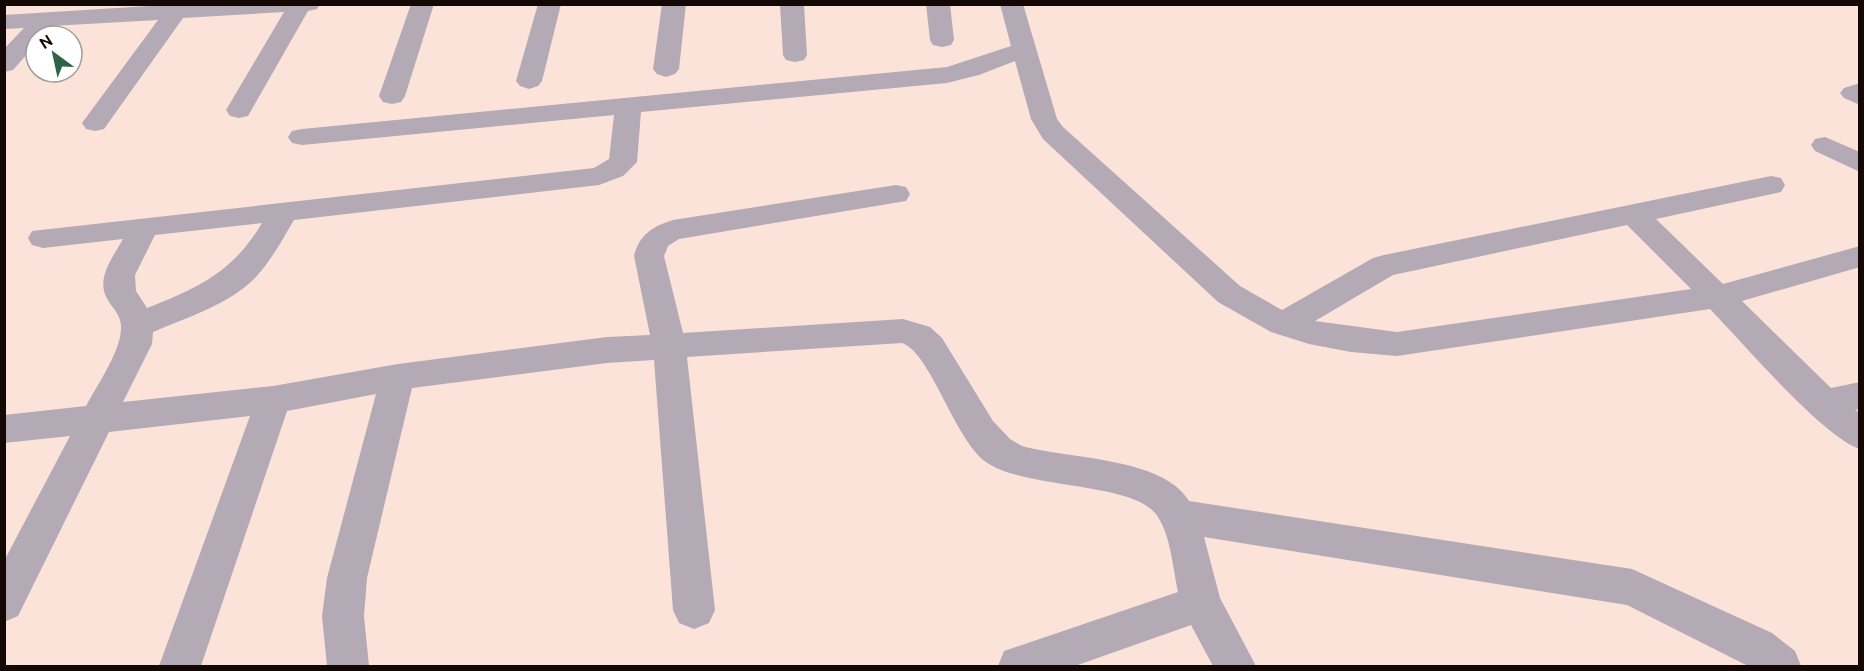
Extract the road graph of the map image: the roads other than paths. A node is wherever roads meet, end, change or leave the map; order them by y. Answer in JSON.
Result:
{"nodes":[{"id":1,"x":309,"y":4,"type":"edge"},
{"id":2,"x":423,"y":4,"type":"edge"},
{"id":3,"x":550,"y":4,"type":"edge"},
{"id":4,"x":674,"y":4,"type":"edge"},
{"id":5,"x":792,"y":4,"type":"edge"},
{"id":6,"x":938,"y":4,"type":"edge"},
{"id":7,"x":1011,"y":4,"type":"edge"},
{"id":8,"x":300,"y":5,"type":"edge"},
{"id":9,"x":177,"y":12,"type":"junction"},
{"id":10,"x":44,"y":20,"type":"junction"},
{"id":11,"x":4,"y":22,"type":"edge"},
{"id":12,"x":942,"y":40,"type":"dead end"},
{"id":13,"x":1024,"y":49,"type":"junction"},
{"id":14,"x":795,"y":55,"type":"dead end"},
{"id":15,"x":4,"y":65,"type":"edge"},
{"id":16,"x":666,"y":69,"type":"dead end"},
{"id":17,"x":529,"y":81,"type":"dead end"},
{"id":18,"x":1860,"y":92,"type":"edge"},
{"id":19,"x":392,"y":96,"type":"dead end"},
{"id":20,"x":1860,"y":97,"type":"edge"},
{"id":21,"x":628,"y":106,"type":"junction"},
{"id":22,"x":239,"y":110,"type":"dead end"},
{"id":23,"x":95,"y":123,"type":"dead end"},
{"id":24,"x":302,"y":137,"type":"dead end"},
{"id":25,"x":1825,"y":145,"type":"dead end"},
{"id":26,"x":1860,"y":164,"type":"edge"},
{"id":27,"x":1771,"y":184,"type":"dead end"},
{"id":28,"x":896,"y":194,"type":"dead end"},
{"id":29,"x":284,"y":210,"type":"junction"},
{"id":30,"x":1633,"y":213,"type":"junction"},
{"id":31,"x":145,"y":227,"type":"junction"},
{"id":32,"x":43,"y":238,"type":"dead end"},
{"id":33,"x":1860,"y":256,"type":"edge"},
{"id":34,"x":1717,"y":297,"type":"junction"},
{"id":35,"x":1283,"y":324,"type":"junction"},
{"id":36,"x":138,"y":325,"type":"junction"},
{"id":37,"x":669,"y":345,"type":"junction"},
{"id":38,"x":398,"y":376,"type":"junction"},
{"id":39,"x":1860,"y":395,"type":"edge"},
{"id":40,"x":273,"y":400,"type":"junction"},
{"id":41,"x":1824,"y":403,"type":"junction"},
{"id":42,"x":99,"y":418,"type":"junction"},
{"id":43,"x":4,"y":429,"type":"edge"},
{"id":44,"x":1860,"y":435,"type":"edge"},
{"id":45,"x":1177,"y":516,"type":"junction"},
{"id":46,"x":4,"y":603,"type":"edge"},
{"id":47,"x":1201,"y":603,"type":"junction"},
{"id":48,"x":694,"y":610,"type":"dead end"},
{"id":49,"x":1075,"y":656,"type":"edge"},
{"id":50,"x":180,"y":666,"type":"edge"},
{"id":51,"x":348,"y":666,"type":"edge"},
{"id":52,"x":1019,"y":666,"type":"edge"},
{"id":53,"x":1235,"y":666,"type":"edge"},
{"id":54,"x":1780,"y":666,"type":"edge"}],
"edges":[{"from":1,"to":8,"type":"street"},
{"from":2,"to":19,"type":"street"},
{"from":3,"to":17,"type":"street"},
{"from":4,"to":16,"type":"street"},
{"from":5,"to":14,"type":"street"},
{"from":6,"to":12,"type":"street"},
{"from":7,"to":13,"type":"street"},
{"from":8,"to":9,"type":"street"},
{"from":8,"to":22,"type":"street"},
{"from":9,"to":10,"type":"street"},
{"from":9,"to":23,"type":"street"},
{"from":10,"to":11,"type":"street"},
{"from":10,"to":15,"type":"street"},
{"from":13,"to":21,"type":"street"},
{"from":13,"to":35,"type":"street"},
{"from":18,"to":20,"type":"street"},
{"from":21,"to":24,"type":"street"},
{"from":21,"to":29,"type":"street"},
{"from":25,"to":26,"type":"street"},
{"from":27,"to":30,"type":"street"},
{"from":28,"to":37,"type":"street"},
{"from":29,"to":31,"type":"street"},
{"from":29,"to":36,"type":"street"},
{"from":30,"to":34,"type":"street"},
{"from":30,"to":35,"type":"street"},
{"from":31,"to":32,"type":"street"},
{"from":31,"to":36,"type":"street"},
{"from":33,"to":34,"type":"street"},
{"from":34,"to":35,"type":"street"},
{"from":34,"to":41,"type":"street"},
{"from":36,"to":42,"type":"street"},
{"from":37,"to":38,"type":"street"},
{"from":37,"to":45,"type":"street"},
{"from":37,"to":48,"type":"street"},
{"from":38,"to":40,"type":"street"},
{"from":38,"to":51,"type":"street"},
{"from":39,"to":41,"type":"street"},
{"from":40,"to":42,"type":"street"},
{"from":40,"to":50,"type":"street"},
{"from":41,"to":44,"type":"street"},
{"from":42,"to":43,"type":"street"},
{"from":42,"to":46,"type":"street"},
{"from":45,"to":47,"type":"street"},
{"from":45,"to":54,"type":"street"},
{"from":47,"to":49,"type":"street"},
{"from":47,"to":53,"type":"street"},
{"from":49,"to":52,"type":"street"}]}
